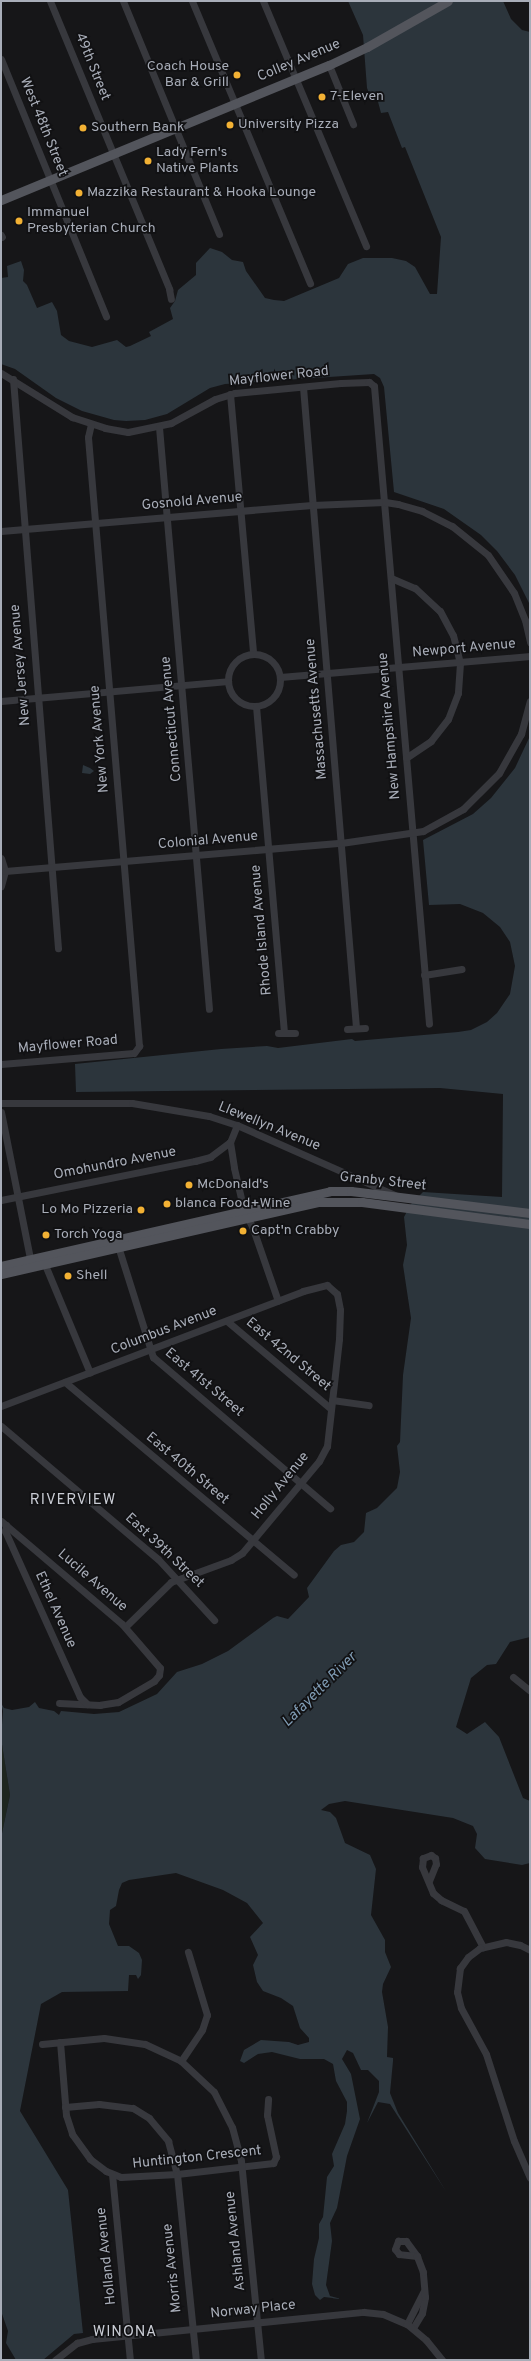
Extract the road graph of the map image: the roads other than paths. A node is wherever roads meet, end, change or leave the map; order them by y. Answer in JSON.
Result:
{"nodes":[{"id":1,"x":50,"y":1,"type":"edge"},
{"id":2,"x":123,"y":1,"type":"edge"},
{"id":3,"x":192,"y":1,"type":"edge"},
{"id":4,"x":263,"y":1,"type":"edge"},
{"id":5,"x":448,"y":1,"type":"edge"},
{"id":6,"x":1,"y":59,"type":"edge"},
{"id":7,"x":329,"y":65,"type":"junction"},
{"id":8,"x":295,"y":79,"type":"junction"},
{"id":9,"x":235,"y":103,"type":"junction"},
{"id":10,"x":353,"y":124,"type":"dead end"},
{"id":11,"x":175,"y":128,"type":"junction"},
{"id":12,"x":114,"y":155,"type":"junction"},
{"id":13,"x":51,"y":180,"type":"junction"},
{"id":14,"x":1,"y":200,"type":"edge"},
{"id":15,"x":219,"y":234,"type":"dead end"},
{"id":16,"x":366,"y":246,"type":"dead end"},
{"id":17,"x":310,"y":283,"type":"dead end"},
{"id":18,"x":171,"y":299,"type":"dead end"},
{"id":19,"x":106,"y":316,"type":"dead end"},
{"id":20,"x":1,"y":373,"type":"edge"},
{"id":21,"x":13,"y":379,"type":"junction"},
{"id":22,"x":303,"y":387,"type":"junction"},
{"id":23,"x":230,"y":394,"type":"junction"},
{"id":24,"x":91,"y":424,"type":"junction"},
{"id":25,"x":378,"y":425,"type":"joint"},
{"id":26,"x":159,"y":427,"type":"junction"},
{"id":27,"x":385,"y":502,"type":"junction"},
{"id":28,"x":312,"y":505,"type":"junction"},
{"id":29,"x":241,"y":510,"type":"junction"},
{"id":30,"x":167,"y":517,"type":"junction"},
{"id":31,"x":96,"y":523,"type":"junction"},
{"id":32,"x":23,"y":529,"type":"junction"},
{"id":33,"x":1,"y":531,"type":"edge"},
{"id":34,"x":391,"y":578,"type":"junction"},
{"id":35,"x":530,"y":642,"type":"edge"},
{"id":36,"x":252,"y":654,"type":"junction"},
{"id":37,"x":530,"y":656,"type":"edge"},
{"id":38,"x":460,"y":663,"type":"junction"},
{"id":39,"x":399,"y":668,"type":"junction"},
{"id":40,"x":327,"y":674,"type":"junction"},
{"id":41,"x":280,"y":677,"type":"junction"},
{"id":42,"x":228,"y":681,"type":"junction"},
{"id":43,"x":182,"y":686,"type":"junction"},
{"id":44,"x":110,"y":692,"type":"junction"},
{"id":45,"x":37,"y":698,"type":"junction"},
{"id":46,"x":1,"y":701,"type":"edge"},
{"id":47,"x":530,"y":701,"type":"edge"},
{"id":48,"x":256,"y":706,"type":"junction"},
{"id":49,"x":406,"y":758,"type":"junction"},
{"id":50,"x":413,"y":834,"type":"junction"},
{"id":51,"x":341,"y":843,"type":"junction"},
{"id":52,"x":268,"y":849,"type":"junction"},
{"id":53,"x":196,"y":855,"type":"junction"},
{"id":54,"x":1,"y":858,"type":"edge"},
{"id":55,"x":123,"y":861,"type":"junction"},
{"id":56,"x":51,"y":867,"type":"junction"},
{"id":57,"x":5,"y":871,"type":"junction"},
{"id":58,"x":1,"y":886,"type":"edge"},
{"id":59,"x":58,"y":948,"type":"dead end"},
{"id":60,"x":462,"y":969,"type":"dead end"},
{"id":61,"x":424,"y":975,"type":"junction"},
{"id":62,"x":209,"y":1009,"type":"dead end"},
{"id":63,"x":429,"y":1024,"type":"dead end"},
{"id":64,"x":356,"y":1028,"type":"junction"},
{"id":65,"x":365,"y":1028,"type":"dead end"},
{"id":66,"x":347,"y":1029,"type":"dead end"},
{"id":67,"x":295,"y":1033,"type":"dead end"},
{"id":68,"x":136,"y":1051,"type":"joint"},
{"id":69,"x":1,"y":1064,"type":"edge"},
{"id":70,"x":1,"y":1103,"type":"edge"},
{"id":71,"x":1,"y":1112,"type":"edge"},
{"id":72,"x":237,"y":1125,"type":"junction"},
{"id":73,"x":230,"y":1142,"type":"junction"},
{"id":74,"x":18,"y":1197,"type":"junction"},
{"id":75,"x":1,"y":1200,"type":"edge"},
{"id":76,"x":400,"y":1202,"type":"junction"},
{"id":77,"x":530,"y":1213,"type":"edge"},
{"id":78,"x":246,"y":1214,"type":"junction"},
{"id":79,"x":530,"y":1224,"type":"edge"},
{"id":80,"x":117,"y":1245,"type":"junction"},
{"id":81,"x":43,"y":1261,"type":"junction"},
{"id":82,"x":31,"y":1264,"type":"junction"},
{"id":83,"x":1,"y":1266,"type":"edge"},
{"id":84,"x":1,"y":1274,"type":"edge"},
{"id":85,"x":335,"y":1290,"type":"joint"},
{"id":86,"x":278,"y":1301,"type":"junction"},
{"id":87,"x":228,"y":1321,"type":"junction"},
{"id":88,"x":150,"y":1351,"type":"junction"},
{"id":89,"x":90,"y":1373,"type":"junction"},
{"id":90,"x":65,"y":1382,"type":"junction"},
{"id":91,"x":332,"y":1400,"type":"junction"},
{"id":92,"x":369,"y":1405,"type":"dead end"},
{"id":93,"x":1,"y":1406,"type":"edge"},
{"id":94,"x":331,"y":1409,"type":"junction"},
{"id":95,"x":1,"y":1426,"type":"edge"},
{"id":96,"x":302,"y":1483,"type":"junction"},
{"id":97,"x":330,"y":1508,"type":"dead end"},
{"id":98,"x":3,"y":1523,"type":"edge"},
{"id":99,"x":252,"y":1541,"type":"junction"},
{"id":100,"x":294,"y":1575,"type":"dead end"},
{"id":101,"x":178,"y":1579,"type":"junction"},
{"id":102,"x":214,"y":1620,"type":"dead end"},
{"id":103,"x":125,"y":1627,"type":"junction"},
{"id":104,"x":513,"y":1677,"type":"dead end"},
{"id":105,"x":530,"y":1690,"type":"edge"},
{"id":106,"x":59,"y":1703,"type":"dead end"},
{"id":107,"x":87,"y":1704,"type":"junction"},
{"id":108,"x":429,"y":1881,"type":"dead end"},
{"id":109,"x":483,"y":1947,"type":"junction"},
{"id":110,"x":530,"y":1950,"type":"edge"},
{"id":111,"x":188,"y":1952,"type":"dead end"},
{"id":112,"x":60,"y":2042,"type":"junction"},
{"id":113,"x":42,"y":2044,"type":"dead end"},
{"id":114,"x":181,"y":2061,"type":"junction"},
{"id":115,"x":268,"y":2099,"type":"dead end"},
{"id":116,"x":66,"y":2107,"type":"junction"},
{"id":117,"x":241,"y":2167,"type":"junction"},
{"id":118,"x":112,"y":2174,"type":"junction"},
{"id":119,"x":177,"y":2174,"type":"junction"},
{"id":120,"x":530,"y":2178,"type":"edge"},
{"id":121,"x":417,"y":2256,"type":"dead end"},
{"id":122,"x":257,"y":2322,"type":"junction"},
{"id":123,"x":410,"y":2326,"type":"junction"},
{"id":124,"x":192,"y":2329,"type":"junction"},
{"id":125,"x":128,"y":2336,"type":"junction"},
{"id":126,"x":55,"y":2360,"type":"edge"},
{"id":127,"x":130,"y":2360,"type":"edge"},
{"id":128,"x":196,"y":2360,"type":"edge"},
{"id":129,"x":260,"y":2360,"type":"edge"},
{"id":130,"x":442,"y":2360,"type":"edge"}],
"edges":[{"from":1,"to":12,"type":"street","name":"49th Street"},
{"from":2,"to":11,"type":"street"},
{"from":3,"to":9,"type":"street"},
{"from":4,"to":8,"type":"street"},
{"from":5,"to":7,"type":"main road","name":"Colley Avenue"},
{"from":6,"to":13,"type":"street","name":"West 48th Street"},
{"from":7,"to":8,"type":"main road","name":"Colley Avenue"},
{"from":7,"to":10,"type":"street"},
{"from":8,"to":9,"type":"main road","name":"Colley Avenue"},
{"from":8,"to":16,"type":"street"},
{"from":9,"to":11,"type":"main road","name":"Colley Avenue"},
{"from":9,"to":17,"type":"street"},
{"from":11,"to":12,"type":"main road","name":"Colley Avenue"},
{"from":11,"to":15,"type":"street"},
{"from":12,"to":13,"type":"main road","name":"Colley Avenue"},
{"from":12,"to":18,"type":"street","name":"49th Street"},
{"from":13,"to":14,"type":"main road","name":"Colley Avenue"},
{"from":13,"to":19,"type":"street","name":"West 48th Street"},
{"from":20,"to":21,"type":"street","name":"Mayflower Road"},
{"from":21,"to":24,"type":"street","name":"Mayflower Road"},
{"from":21,"to":32,"type":"street","name":"New Jersey Avenue"},
{"from":22,"to":23,"type":"street","name":"Mayflower Road"},
{"from":22,"to":25,"type":"street","name":"Mayflower Road"},
{"from":22,"to":28,"type":"street","name":"Massachusetts Avenue"},
{"from":23,"to":26,"type":"street","name":"Mayflower Road"},
{"from":23,"to":29,"type":"street"},
{"from":24,"to":26,"type":"street","name":"Mayflower Road"},
{"from":24,"to":31,"type":"street","name":"New York Avenue"},
{"from":25,"to":27,"type":"street","name":"New Hampshire Avenue"},
{"from":26,"to":30,"type":"street","name":"Connecticut Avenue"},
{"from":27,"to":28,"type":"street","name":"Gosnold Avenue"},
{"from":27,"to":34,"type":"street","name":"New Hampshire Avenue"},
{"from":27,"to":35,"type":"street"},
{"from":28,"to":29,"type":"street","name":"Gosnold Avenue"},
{"from":28,"to":40,"type":"street","name":"Massachusetts Avenue"},
{"from":29,"to":30,"type":"street","name":"Gosnold Avenue"},
{"from":29,"to":36,"type":"street"},
{"from":30,"to":31,"type":"street","name":"Gosnold Avenue"},
{"from":30,"to":43,"type":"street","name":"Connecticut Avenue"},
{"from":31,"to":32,"type":"street","name":"Gosnold Avenue"},
{"from":31,"to":44,"type":"street","name":"New York Avenue"},
{"from":32,"to":33,"type":"street","name":"Gosnold Avenue"},
{"from":32,"to":45,"type":"street","name":"New Jersey Avenue"},
{"from":34,"to":38,"type":"street"},
{"from":34,"to":39,"type":"street","name":"New Hampshire Avenue"},
{"from":36,"to":41,"type":"street"},
{"from":36,"to":42,"type":"street"},
{"from":37,"to":38,"type":"street","name":"Newport Avenue"},
{"from":38,"to":39,"type":"street","name":"Newport Avenue"},
{"from":38,"to":49,"type":"street"},
{"from":39,"to":40,"type":"street","name":"Newport Avenue"},
{"from":39,"to":49,"type":"street","name":"New Hampshire Avenue"},
{"from":40,"to":41,"type":"street","name":"Newport Avenue"},
{"from":40,"to":51,"type":"street","name":"Massachusetts Avenue"},
{"from":41,"to":48,"type":"street"},
{"from":42,"to":43,"type":"street"},
{"from":42,"to":48,"type":"street"},
{"from":43,"to":44,"type":"street"},
{"from":43,"to":53,"type":"street","name":"Connecticut Avenue"},
{"from":44,"to":45,"type":"street"},
{"from":44,"to":55,"type":"street","name":"New York Avenue"},
{"from":45,"to":46,"type":"street"},
{"from":45,"to":56,"type":"street","name":"New Jersey Avenue"},
{"from":47,"to":50,"type":"street"},
{"from":48,"to":52,"type":"street","name":"Rhode Island Avenue"},
{"from":49,"to":50,"type":"street","name":"New Hampshire Avenue"},
{"from":50,"to":51,"type":"street","name":"Colonial Avenue"},
{"from":50,"to":61,"type":"street","name":"New Hampshire Avenue"},
{"from":51,"to":52,"type":"street","name":"Colonial Avenue"},
{"from":51,"to":64,"type":"street","name":"Massachusetts Avenue"},
{"from":52,"to":53,"type":"street","name":"Colonial Avenue"},
{"from":52,"to":67,"type":"street","name":"Rhode Island Avenue"},
{"from":53,"to":55,"type":"street","name":"Colonial Avenue"},
{"from":53,"to":62,"type":"street","name":"Connecticut Avenue"},
{"from":54,"to":57,"type":"street"},
{"from":55,"to":56,"type":"street","name":"Colonial Avenue"},
{"from":55,"to":68,"type":"street","name":"New York Avenue"},
{"from":56,"to":57,"type":"street","name":"Colonial Avenue"},
{"from":56,"to":59,"type":"street","name":"New Jersey Avenue"},
{"from":57,"to":58,"type":"street"},
{"from":60,"to":61,"type":"street"},
{"from":61,"to":63,"type":"street","name":"New Hampshire Avenue"},
{"from":64,"to":65,"type":"street"},
{"from":64,"to":66,"type":"street"},
{"from":68,"to":69,"type":"street","name":"Mayflower Road"},
{"from":70,"to":72,"type":"street","name":"Llewellyn Avenue"},
{"from":71,"to":74,"type":"street"},
{"from":72,"to":73,"type":"street"},
{"from":72,"to":76,"type":"street","name":"Llewellyn Avenue"},
{"from":73,"to":74,"type":"street","name":"Omohundro Avenue"},
{"from":73,"to":78,"type":"street"},
{"from":74,"to":75,"type":"street","name":"Omohundro Avenue"},
{"from":74,"to":82,"type":"street"},
{"from":76,"to":77,"type":"main road","name":"Granby Street"},
{"from":76,"to":78,"type":"main road","name":"Granby Street"},
{"from":76,"to":79,"type":"main road","name":"Granby Street"},
{"from":78,"to":80,"type":"main road","name":"Granby Street"},
{"from":78,"to":86,"type":"street"},
{"from":80,"to":81,"type":"main road","name":"Granby Street"},
{"from":80,"to":88,"type":"street","name":"East 41st Street"},
{"from":81,"to":82,"type":"main road","name":"Granby Street"},
{"from":81,"to":89,"type":"street"},
{"from":82,"to":83,"type":"main road","name":"Granby Street"},
{"from":82,"to":84,"type":"main road","name":"Granby Street"},
{"from":85,"to":86,"type":"street","name":"Columbus Avenue"},
{"from":85,"to":91,"type":"street","name":"Holly Avenue"},
{"from":86,"to":87,"type":"street","name":"Columbus Avenue"},
{"from":87,"to":88,"type":"street","name":"Columbus Avenue"},
{"from":87,"to":94,"type":"street","name":"East 42nd Street"},
{"from":88,"to":89,"type":"street","name":"Columbus Avenue"},
{"from":88,"to":96,"type":"street","name":"East 41st Street"},
{"from":89,"to":90,"type":"street","name":"Columbus Avenue"},
{"from":90,"to":93,"type":"street","name":"Columbus Avenue"},
{"from":90,"to":99,"type":"street","name":"East 40th Street"},
{"from":91,"to":92,"type":"street","name":"East 42nd Street"},
{"from":91,"to":94,"type":"street","name":"Holly Avenue"},
{"from":94,"to":96,"type":"street","name":"Holly Avenue"},
{"from":95,"to":101,"type":"street","name":"East 39th Street"},
{"from":96,"to":97,"type":"street","name":"East 41st Street"},
{"from":96,"to":99,"type":"street","name":"Holly Avenue"},
{"from":98,"to":103,"type":"street","name":"Lucile Avenue"},
{"from":98,"to":107,"type":"street","name":"Ethel Avenue"},
{"from":99,"to":100,"type":"street","name":"East 40th Street"},
{"from":99,"to":101,"type":"street","name":"Holly Avenue"},
{"from":101,"to":102,"type":"street","name":"East 39th Street"},
{"from":101,"to":103,"type":"street","name":"Holly Avenue"},
{"from":103,"to":107,"type":"street","name":"Lucile Avenue"},
{"from":104,"to":105,"type":"street"},
{"from":106,"to":107,"type":"street"},
{"from":108,"to":109,"type":"street"},
{"from":109,"to":110,"type":"street"},
{"from":109,"to":120,"type":"street"},
{"from":111,"to":114,"type":"street"},
{"from":112,"to":113,"type":"street","name":"Ashland Avenue"},
{"from":112,"to":114,"type":"street","name":"Ashland Avenue"},
{"from":112,"to":116,"type":"street","name":"Huntington Crescent"},
{"from":114,"to":117,"type":"street","name":"Ashland Avenue"},
{"from":115,"to":117,"type":"street","name":"Huntington Crescent"},
{"from":116,"to":118,"type":"street","name":"Huntington Crescent"},
{"from":116,"to":119,"type":"street","name":"Morris Avenue"},
{"from":117,"to":119,"type":"street","name":"Huntington Crescent"},
{"from":117,"to":122,"type":"street","name":"Ashland Avenue"},
{"from":118,"to":119,"type":"street","name":"Huntington Crescent"},
{"from":118,"to":125,"type":"street","name":"Holland Avenue"},
{"from":119,"to":124,"type":"street","name":"Morris Avenue"},
{"from":121,"to":123,"type":"street"},
{"from":122,"to":123,"type":"street","name":"Norway Place"},
{"from":122,"to":124,"type":"street","name":"Norway Place"},
{"from":122,"to":129,"type":"street","name":"Ashland Avenue"},
{"from":123,"to":130,"type":"street","name":"Norway Place"},
{"from":124,"to":125,"type":"street","name":"Norway Place"},
{"from":124,"to":128,"type":"street","name":"Morris Avenue"},
{"from":125,"to":126,"type":"street","name":"Norway Place"},
{"from":125,"to":127,"type":"street","name":"Holland Avenue"}]}
